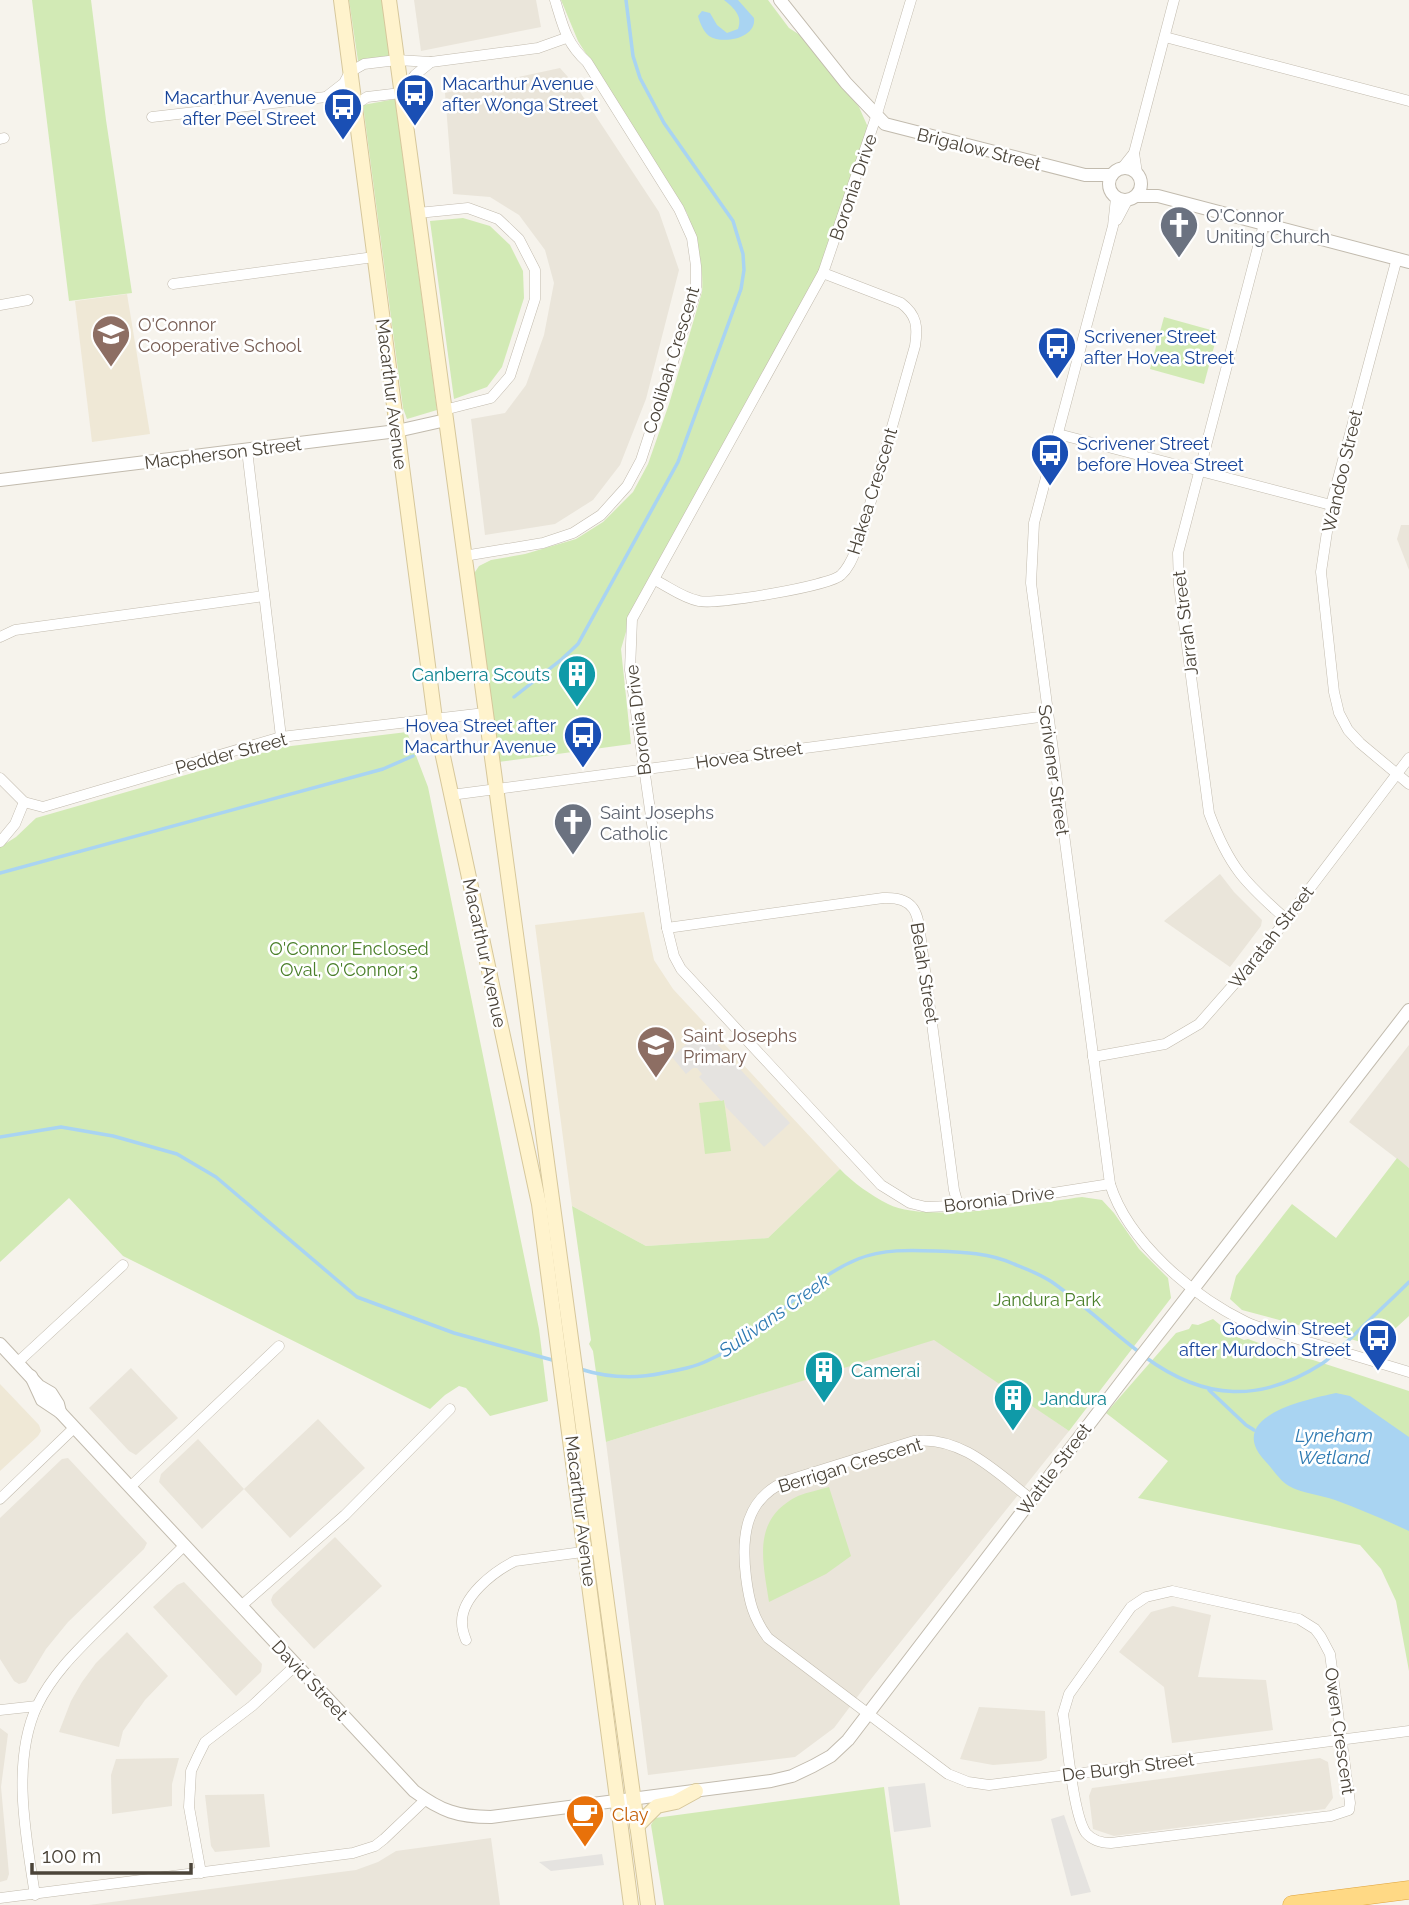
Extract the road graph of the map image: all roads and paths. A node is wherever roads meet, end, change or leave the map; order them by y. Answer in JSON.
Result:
{"nodes":[{"id":1,"x":341,"y":0,"type":"edge"},
{"id":2,"x":389,"y":0,"type":"edge"},
{"id":3,"x":555,"y":0,"type":"edge"},
{"id":4,"x":780,"y":0,"type":"edge"},
{"id":5,"x":911,"y":0,"type":"edge"},
{"id":6,"x":1174,"y":0,"type":"edge"},
{"id":7,"x":1165,"y":37,"type":"junction"},
{"id":8,"x":566,"y":38,"type":"junction"},
{"id":9,"x":397,"y":60,"type":"junction"},
{"id":10,"x":431,"y":62,"type":"junction"},
{"id":11,"x":350,"y":72,"type":"junction"},
{"id":12,"x":401,"y":93,"type":"junction"},
{"id":13,"x":326,"y":97,"type":"junction"},
{"id":14,"x":1409,"y":102,"type":"edge"},
{"id":15,"x":355,"y":105,"type":"junction"},
{"id":16,"x":152,"y":117,"type":"dead end"},
{"id":17,"x":876,"y":117,"type":"junction"},
{"id":18,"x":1134,"y":153,"type":"junction"},
{"id":19,"x":1139,"y":177,"type":"junction"},
{"id":20,"x":1120,"y":187,"type":"junction"},
{"id":21,"x":1158,"y":196,"type":"junction"},
{"id":22,"x":418,"y":213,"type":"junction"},
{"id":23,"x":1264,"y":224,"type":"junction"},
{"id":24,"x":374,"y":257,"type":"junction"},
{"id":25,"x":1403,"y":260,"type":"edge"},
{"id":26,"x":823,"y":273,"type":"junction"},
{"id":27,"x":173,"y":284,"type":"dead end"},
{"id":28,"x":28,"y":300,"type":"dead end"},
{"id":29,"x":0,"y":305,"type":"edge"},
{"id":30,"x":445,"y":415,"type":"junction"},
{"id":31,"x":397,"y":431,"type":"junction"},
{"id":32,"x":1058,"y":434,"type":"junction"},
{"id":33,"x":247,"y":450,"type":"junction"},
{"id":34,"x":1199,"y":471,"type":"junction"},
{"id":35,"x":0,"y":480,"type":"edge"},
{"id":36,"x":1331,"y":505,"type":"junction"},
{"id":37,"x":464,"y":556,"type":"junction"},
{"id":38,"x":655,"y":580,"type":"junction"},
{"id":39,"x":264,"y":596,"type":"junction"},
{"id":40,"x":0,"y":637,"type":"edge"},
{"id":41,"x":485,"y":713,"type":"junction"},
{"id":42,"x":1047,"y":716,"type":"junction"},
{"id":43,"x":435,"y":719,"type":"junction"},
{"id":44,"x":281,"y":737,"type":"junction"},
{"id":45,"x":1409,"y":758,"type":"edge"},
{"id":46,"x":644,"y":769,"type":"junction"},
{"id":47,"x":1396,"y":775,"type":"junction"},
{"id":48,"x":0,"y":778,"type":"edge"},
{"id":49,"x":1409,"y":784,"type":"edge"},
{"id":50,"x":495,"y":789,"type":"junction"},
{"id":51,"x":451,"y":794,"type":"junction"},
{"id":52,"x":24,"y":802,"type":"junction"},
{"id":53,"x":0,"y":842,"type":"edge"},
{"id":54,"x":1287,"y":920,"type":"junction"},
{"id":55,"x":667,"y":928,"type":"junction"},
{"id":56,"x":1409,"y":1010,"type":"edge"},
{"id":57,"x":1093,"y":1057,"type":"junction"},
{"id":58,"x":1110,"y":1184,"type":"junction"},
{"id":59,"x":546,"y":1203,"type":"junction"},
{"id":60,"x":958,"y":1205,"type":"junction"},
{"id":61,"x":123,"y":1265,"type":"dead end"},
{"id":62,"x":1195,"y":1288,"type":"junction"},
{"id":63,"x":0,"y":1344,"type":"edge"},
{"id":64,"x":565,"y":1344,"type":"junction"},
{"id":65,"x":279,"y":1346,"type":"dead end"},
{"id":66,"x":18,"y":1362,"type":"junction"},
{"id":67,"x":1409,"y":1372,"type":"edge"},
{"id":68,"x":450,"y":1409,"type":"dead end"},
{"id":69,"x":75,"y":1428,"type":"junction"},
{"id":70,"x":130,"y":1487,"type":"junction"},
{"id":71,"x":0,"y":1499,"type":"edge"},
{"id":72,"x":1031,"y":1499,"type":"junction"},
{"id":73,"x":184,"y":1545,"type":"junction"},
{"id":74,"x":593,"y":1551,"type":"junction"},
{"id":75,"x":241,"y":1606,"type":"junction"},
{"id":76,"x":466,"y":1640,"type":"dead end"},
{"id":77,"x":296,"y":1665,"type":"junction"},
{"id":78,"x":37,"y":1706,"type":"junction"},
{"id":79,"x":0,"y":1710,"type":"edge"},
{"id":80,"x":868,"y":1713,"type":"junction"},
{"id":81,"x":1409,"y":1731,"type":"edge"},
{"id":82,"x":1342,"y":1739,"type":"junction"},
{"id":83,"x":1072,"y":1774,"type":"junction"},
{"id":84,"x":696,"y":1791,"type":"junction"},
{"id":85,"x":425,"y":1800,"type":"junction"},
{"id":86,"x":624,"y":1801,"type":"junction"},
{"id":87,"x":637,"y":1826,"type":"junction"},
{"id":88,"x":201,"y":1873,"type":"junction"},
{"id":89,"x":1409,"y":1890,"type":"edge"},
{"id":90,"x":35,"y":1895,"type":"junction"},
{"id":91,"x":0,"y":1898,"type":"edge"},
{"id":92,"x":631,"y":1905,"type":"edge"},
{"id":93,"x":650,"y":1905,"type":"edge"},
{"id":94,"x":1292,"y":1905,"type":"edge"}],
"edges":[{"from":1,"to":11,"type":"main road","name":"Macarthur Avenue"},
{"from":2,"to":9,"type":"main road","name":"Macarthur Avenue"},
{"from":3,"to":8,"type":"street","name":"Coolibah Crescent"},
{"from":4,"to":17,"type":"street"},
{"from":5,"to":17,"type":"street","name":"Boronia Drive"},
{"from":6,"to":7,"type":"street","name":"Scrivener Street"},
{"from":7,"to":14,"type":"street"},
{"from":7,"to":18,"type":"street","name":"Scrivener Street"},
{"from":8,"to":10,"type":"street"},
{"from":8,"to":37,"type":"street","name":"Coolibah Crescent"},
{"from":9,"to":10,"type":"street"},
{"from":9,"to":11,"type":"street"},
{"from":9,"to":12,"type":"main road","name":"Macarthur Avenue"},
{"from":10,"to":12,"type":"street"},
{"from":11,"to":13,"type":"street"},
{"from":11,"to":15,"type":"main road","name":"Macarthur Avenue"},
{"from":12,"to":15,"type":"street"},
{"from":12,"to":22,"type":"main road","name":"Macarthur Avenue"},
{"from":13,"to":15,"type":"street"},
{"from":13,"to":16,"type":"street"},
{"from":15,"to":24,"type":"main road","name":"Macarthur Avenue"},
{"from":17,"to":20,"type":"street","name":"Brigalow Street"},
{"from":17,"to":26,"type":"street","name":"Boronia Drive"},
{"from":18,"to":19,"type":"street","name":"Scrivener Street"},
{"from":18,"to":20,"type":"street","name":"Scrivener Street"},
{"from":19,"to":20,"type":"street"},
{"from":19,"to":20,"type":"street"},
{"from":19,"to":21,"type":"street","name":"Brigalow Street"},
{"from":20,"to":21,"type":"street","name":"Brigalow Street"},
{"from":20,"to":32,"type":"street","name":"Scrivener Street"},
{"from":21,"to":23,"type":"street","name":"Brigalow Street"},
{"from":22,"to":30,"type":"main road","name":"Macarthur Avenue"},
{"from":22,"to":30,"type":"street"},
{"from":23,"to":25,"type":"street","name":"Brigalow Street"},
{"from":23,"to":34,"type":"street","name":"Jarrah Street"},
{"from":24,"to":27,"type":"street"},
{"from":24,"to":31,"type":"main road","name":"Macarthur Avenue"},
{"from":25,"to":36,"type":"street","name":"Wandoo Street"},
{"from":26,"to":38,"type":"street","name":"Boronia Drive"},
{"from":26,"to":38,"type":"street","name":"Hakea Crescent"},
{"from":28,"to":29,"type":"street"},
{"from":30,"to":31,"type":"street","name":"Macpherson Street"},
{"from":30,"to":37,"type":"main road","name":"Macarthur Avenue"},
{"from":31,"to":33,"type":"street","name":"Macpherson Street"},
{"from":31,"to":43,"type":"main road","name":"Macarthur Avenue"},
{"from":32,"to":34,"type":"street"},
{"from":32,"to":42,"type":"street","name":"Scrivener Street"},
{"from":33,"to":35,"type":"street","name":"Macpherson Street"},
{"from":33,"to":39,"type":"street"},
{"from":34,"to":36,"type":"street"},
{"from":34,"to":54,"type":"street","name":"Jarrah Street"},
{"from":36,"to":47,"type":"street","name":"Wandoo Street"},
{"from":37,"to":41,"type":"main road","name":"Macarthur Avenue"},
{"from":38,"to":46,"type":"street","name":"Boronia Drive"},
{"from":39,"to":40,"type":"street"},
{"from":39,"to":44,"type":"street"},
{"from":41,"to":43,"type":"street","name":"Pedder Street"},
{"from":41,"to":50,"type":"main road","name":"Macarthur Avenue"},
{"from":42,"to":46,"type":"street","name":"Hovea Street"},
{"from":42,"to":57,"type":"street","name":"Scrivener Street"},
{"from":43,"to":44,"type":"street","name":"Pedder Street"},
{"from":43,"to":51,"type":"main road","name":"Macarthur Avenue"},
{"from":44,"to":52,"type":"street","name":"Pedder Street"},
{"from":45,"to":47,"type":"street","name":"Waratah Street"},
{"from":46,"to":50,"type":"street","name":"Hovea Street"},
{"from":46,"to":55,"type":"street","name":"Boronia Drive"},
{"from":47,"to":49,"type":"street","name":"Wandoo Street"},
{"from":47,"to":54,"type":"street","name":"Waratah Street"},
{"from":48,"to":52,"type":"street"},
{"from":50,"to":51,"type":"street","name":"Hovea Street"},
{"from":50,"to":59,"type":"main road","name":"Macarthur Avenue"},
{"from":51,"to":59,"type":"main road","name":"Macarthur Avenue"},
{"from":52,"to":53,"type":"street"},
{"from":54,"to":57,"type":"street","name":"Waratah Street"},
{"from":55,"to":60,"type":"street","name":"Boronia Drive"},
{"from":55,"to":60,"type":"street","name":"Belah Street"},
{"from":56,"to":62,"type":"street","name":"Wattle Street"},
{"from":57,"to":58,"type":"street","name":"Scrivener Street"},
{"from":58,"to":60,"type":"street","name":"Boronia Drive"},
{"from":58,"to":62,"type":"street","name":"Scrivener Street"},
{"from":59,"to":64,"type":"main road","name":"Macarthur Avenue"},
{"from":61,"to":66,"type":"street"},
{"from":62,"to":67,"type":"street","name":"Scrivener Street"},
{"from":62,"to":72,"type":"street","name":"Wattle Street"},
{"from":63,"to":66,"type":"street","name":"David Street"},
{"from":64,"to":74,"type":"main road","name":"Macarthur Avenue"},
{"from":64,"to":74,"type":"main road","name":"Macarthur Avenue"},
{"from":65,"to":70,"type":"street"},
{"from":66,"to":69,"type":"street","name":"David Street"},
{"from":68,"to":75,"type":"street"},
{"from":69,"to":70,"type":"street","name":"David Street"},
{"from":69,"to":71,"type":"street"},
{"from":70,"to":73,"type":"street","name":"David Street"},
{"from":72,"to":80,"type":"street","name":"Wattle Street"},
{"from":72,"to":80,"type":"street","name":"Berrigan Crescent"},
{"from":73,"to":75,"type":"street","name":"David Street"},
{"from":73,"to":78,"type":"street"},
{"from":74,"to":76,"type":"street"},
{"from":74,"to":86,"type":"main road","name":"Macarthur Avenue"},
{"from":75,"to":77,"type":"street","name":"David Street"},
{"from":77,"to":85,"type":"street","name":"David Street"},
{"from":77,"to":88,"type":"street"},
{"from":78,"to":79,"type":"street"},
{"from":78,"to":90,"type":"street"},
{"from":80,"to":83,"type":"street","name":"De Burgh Street"},
{"from":80,"to":84,"type":"street","name":"Wattle Street"},
{"from":81,"to":82,"type":"street","name":"De Burgh Street"},
{"from":82,"to":83,"type":"street","name":"De Burgh Street"},
{"from":82,"to":83,"type":"street","name":"Owen Crescent"},
{"from":82,"to":83,"type":"street","name":"Owen Crescent"},
{"from":84,"to":86,"type":"street","name":"Wattle Street"},
{"from":84,"to":87,"type":"main road"},
{"from":85,"to":86,"type":"street","name":"David Street"},
{"from":85,"to":88,"type":"street"},
{"from":86,"to":87,"type":"main road","name":"Macarthur Avenue"},
{"from":86,"to":92,"type":"main road","name":"Macarthur Avenue"},
{"from":87,"to":93,"type":"main road","name":"Macarthur Avenue"},
{"from":88,"to":90,"type":"street"},
{"from":89,"to":94,"type":"highway"},
{"from":90,"to":91,"type":"street"}]}
